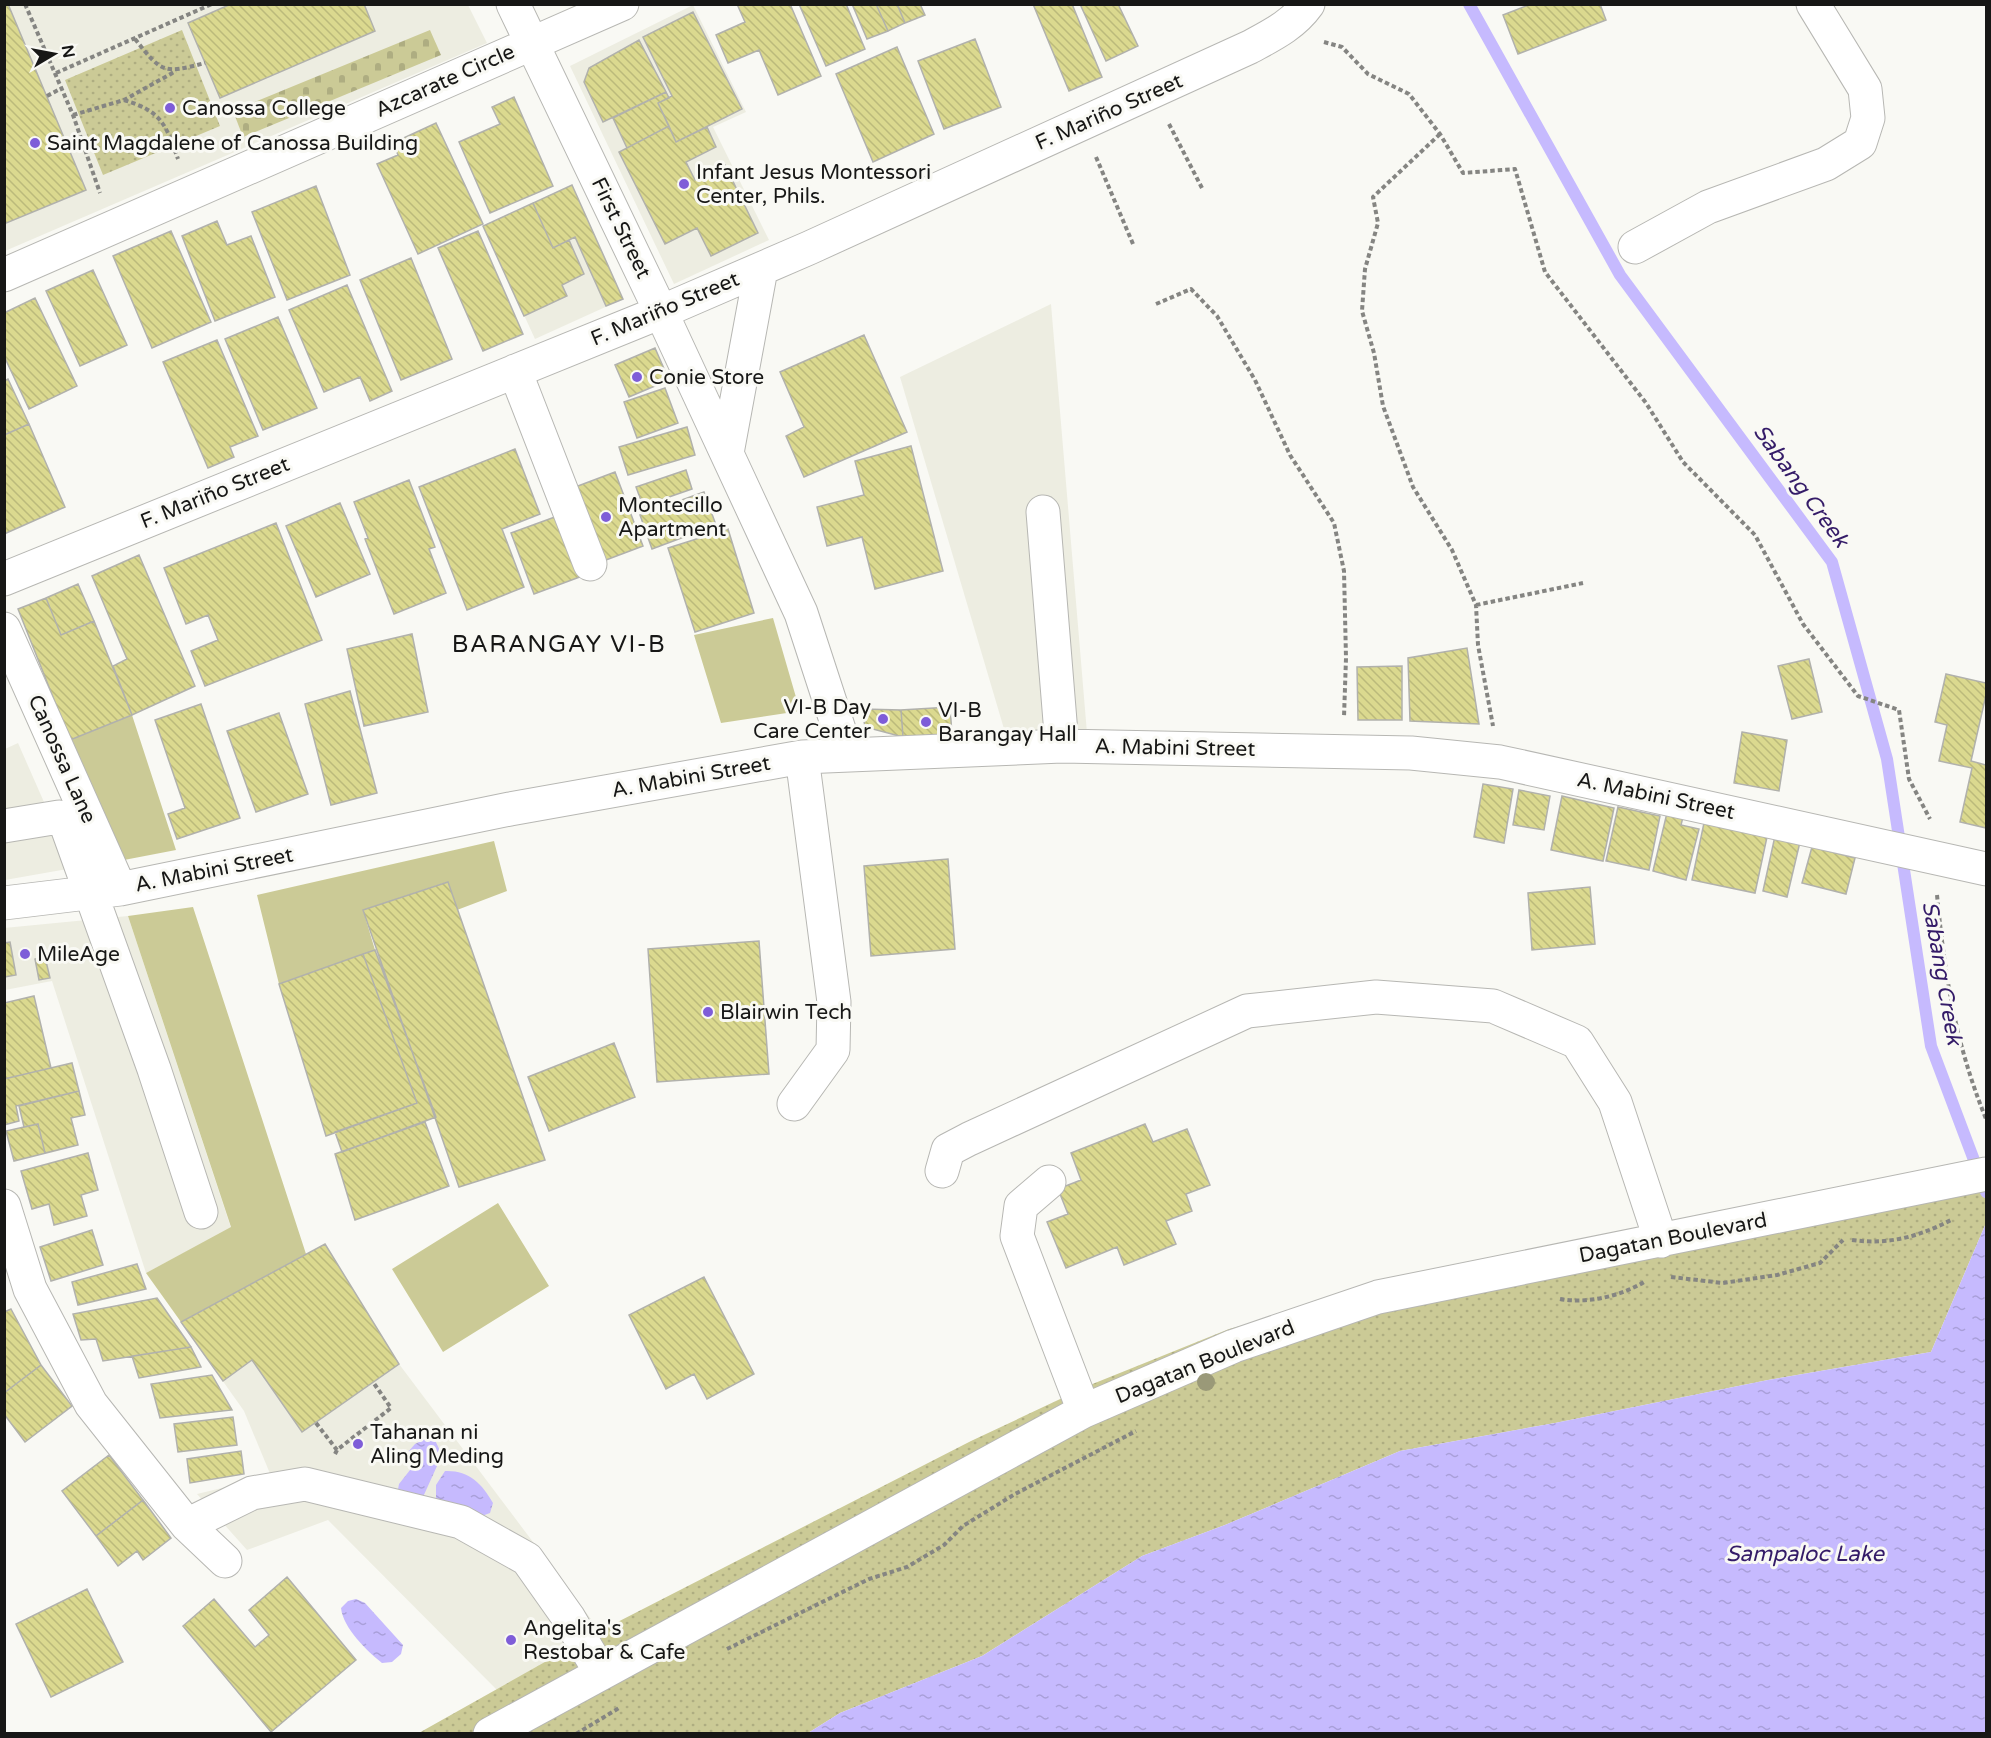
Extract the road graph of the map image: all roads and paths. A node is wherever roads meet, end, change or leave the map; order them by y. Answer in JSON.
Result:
{"nodes":[{"id":1,"x":25,"y":4,"type":"edge"},
{"id":2,"x":212,"y":4,"type":"edge"},
{"id":3,"x":513,"y":4,"type":"edge"},
{"id":4,"x":622,"y":4,"type":"edge"},
{"id":5,"x":1308,"y":4,"type":"edge"},
{"id":6,"x":1813,"y":4,"type":"edge"},
{"id":7,"x":1281,"y":30,"type":"junction"},
{"id":8,"x":135,"y":39,"type":"junction"},
{"id":9,"x":532,"y":42,"type":"junction"},
{"id":10,"x":206,"y":63,"type":"dead end"},
{"id":11,"x":176,"y":71,"type":"junction"},
{"id":12,"x":56,"y":74,"type":"junction"},
{"id":13,"x":62,"y":88,"type":"junction"},
{"id":14,"x":1152,"y":93,"type":"junction"},
{"id":15,"x":47,"y":96,"type":"dead end"},
{"id":16,"x":124,"y":100,"type":"junction"},
{"id":17,"x":74,"y":115,"type":"junction"},
{"id":18,"x":1082,"y":124,"type":"junction"},
{"id":19,"x":1440,"y":134,"type":"junction"},
{"id":20,"x":1203,"y":190,"type":"dead end"},
{"id":21,"x":190,"y":193,"type":"junction"},
{"id":22,"x":102,"y":199,"type":"dead end"},
{"id":23,"x":1133,"y":244,"type":"dead end"},
{"id":24,"x":1635,"y":247,"type":"dead end"},
{"id":25,"x":761,"y":269,"type":"junction"},
{"id":26,"x":4,"y":275,"type":"edge"},
{"id":27,"x":1156,"y":304,"type":"dead end"},
{"id":28,"x":661,"y":312,"type":"junction"},
{"id":29,"x":515,"y":371,"type":"junction"},
{"id":30,"x":727,"y":453,"type":"junction"},
{"id":31,"x":1043,"y":512,"type":"dead end"},
{"id":32,"x":590,"y":564,"type":"dead end"},
{"id":33,"x":4,"y":579,"type":"edge"},
{"id":34,"x":1583,"y":583,"type":"dead end"},
{"id":35,"x":1476,"y":605,"type":"junction"},
{"id":36,"x":4,"y":629,"type":"edge"},
{"id":37,"x":1062,"y":746,"type":"junction"},
{"id":38,"x":1342,"y":750,"type":"junction"},
{"id":39,"x":848,"y":754,"type":"junction"},
{"id":40,"x":802,"y":757,"type":"junction"},
{"id":41,"x":1500,"y":762,"type":"junction"},
{"id":42,"x":1909,"y":779,"type":"dead end"},
{"id":43,"x":4,"y":826,"type":"edge"},
{"id":44,"x":1943,"y":860,"type":"junction"},
{"id":45,"x":1986,"y":869,"type":"edge"},
{"id":46,"x":105,"y":891,"type":"junction"},
{"id":47,"x":4,"y":903,"type":"edge"},
{"id":48,"x":794,"y":1104,"type":"dead end"},
{"id":49,"x":1986,"y":1119,"type":"edge"},
{"id":50,"x":942,"y":1171,"type":"dead end"},
{"id":51,"x":1972,"y":1177,"type":"edge"},
{"id":52,"x":1049,"y":1182,"type":"dead end"},
{"id":53,"x":1844,"y":1204,"type":"junction"},
{"id":54,"x":4,"y":1206,"type":"edge"},
{"id":55,"x":201,"y":1212,"type":"dead end"},
{"id":56,"x":1660,"y":1241,"type":"junction"},
{"id":57,"x":1666,"y":1276,"type":"dead end"},
{"id":58,"x":373,"y":1382,"type":"dead end"},
{"id":59,"x":1084,"y":1411,"type":"junction"},
{"id":60,"x":316,"y":1423,"type":"dead end"},
{"id":61,"x":337,"y":1450,"type":"junction"},
{"id":62,"x":326,"y":1488,"type":"junction"},
{"id":63,"x":187,"y":1525,"type":"junction"},
{"id":64,"x":225,"y":1561,"type":"dead end"},
{"id":65,"x":601,"y":1673,"type":"junction"},
{"id":66,"x":490,"y":1734,"type":"edge"}],
"edges":[{"from":1,"to":12,"type":"path"},
{"from":2,"to":8,"type":"path"},
{"from":3,"to":9,"type":"street","name":"First Street"},
{"from":4,"to":9,"type":"street","name":"Azcarate Circle"},
{"from":5,"to":7,"type":"street","name":"F. Mariño Street"},
{"from":6,"to":24,"type":"street"},
{"from":7,"to":14,"type":"street","name":"F. Mariño Street"},
{"from":7,"to":19,"type":"path"},
{"from":8,"to":11,"type":"path"},
{"from":8,"to":12,"type":"path"},
{"from":9,"to":21,"type":"street","name":"Azcarate Circle"},
{"from":9,"to":28,"type":"street","name":"First Street"},
{"from":10,"to":11,"type":"path"},
{"from":11,"to":16,"type":"path"},
{"from":12,"to":13,"type":"path"},
{"from":13,"to":15,"type":"path"},
{"from":13,"to":17,"type":"path"},
{"from":14,"to":18,"type":"street","name":"F. Mariño Street"},
{"from":14,"to":20,"type":"path"},
{"from":16,"to":17,"type":"path"},
{"from":16,"to":21,"type":"path"},
{"from":17,"to":22,"type":"path"},
{"from":18,"to":23,"type":"path"},
{"from":18,"to":25,"type":"street","name":"F. Mariño Street"},
{"from":19,"to":35,"type":"path"},
{"from":19,"to":42,"type":"path"},
{"from":21,"to":26,"type":"street","name":"Azcarate Circle"},
{"from":25,"to":28,"type":"street","name":"F. Mariño Street"},
{"from":25,"to":30,"type":"street"},
{"from":27,"to":38,"type":"path"},
{"from":28,"to":29,"type":"street","name":"F. Mariño Street"},
{"from":28,"to":30,"type":"street","name":"First Street"},
{"from":29,"to":32,"type":"street"},
{"from":29,"to":33,"type":"street","name":"F. Mariño Street"},
{"from":30,"to":39,"type":"street","name":"First Street"},
{"from":31,"to":37,"type":"street"},
{"from":34,"to":35,"type":"path"},
{"from":35,"to":41,"type":"path"},
{"from":36,"to":46,"type":"street","name":"Canossa Lane"},
{"from":37,"to":38,"type":"street","name":"A. Mabini Street"},
{"from":37,"to":39,"type":"street","name":"A. Mabini Street"},
{"from":38,"to":41,"type":"street","name":"A. Mabini Street"},
{"from":39,"to":40,"type":"street","name":"A. Mabini Street"},
{"from":40,"to":46,"type":"street","name":"A. Mabini Street"},
{"from":40,"to":48,"type":"street"},
{"from":41,"to":44,"type":"street","name":"A. Mabini Street"},
{"from":43,"to":46,"type":"street"},
{"from":44,"to":45,"type":"street","name":"A. Mabini Street"},
{"from":44,"to":49,"type":"path"},
{"from":46,"to":47,"type":"street","name":"A. Mabini Street"},
{"from":46,"to":55,"type":"street"},
{"from":50,"to":56,"type":"street"},
{"from":51,"to":53,"type":"street","name":"Dagatan Boulevard"},
{"from":52,"to":59,"type":"street"},
{"from":53,"to":56,"type":"street","name":"Dagatan Boulevard"},
{"from":53,"to":57,"type":"path"},
{"from":54,"to":63,"type":"street"},
{"from":56,"to":59,"type":"street","name":"Dagatan Boulevard"},
{"from":58,"to":61,"type":"path"},
{"from":59,"to":65,"type":"street","name":"Dagatan Boulevard"},
{"from":60,"to":61,"type":"path"},
{"from":61,"to":62,"type":"path"},
{"from":62,"to":63,"type":"street"},
{"from":62,"to":65,"type":"street"},
{"from":63,"to":64,"type":"street"},
{"from":65,"to":66,"type":"street","name":"Dagatan Boulevard"}]}
